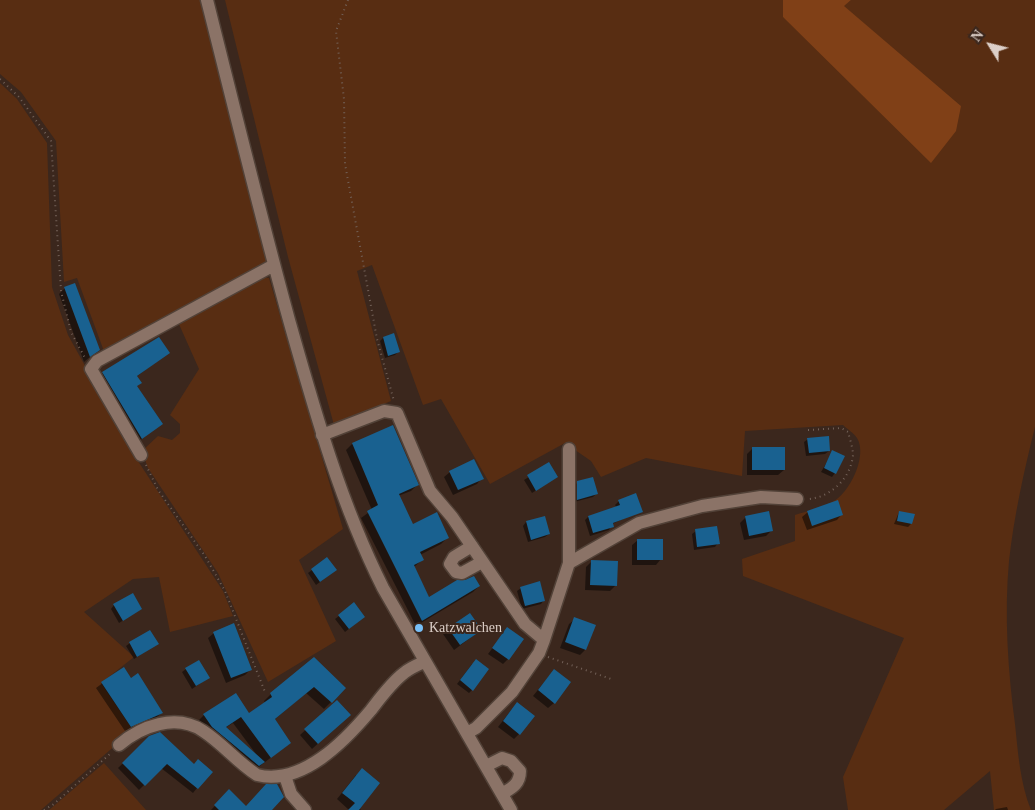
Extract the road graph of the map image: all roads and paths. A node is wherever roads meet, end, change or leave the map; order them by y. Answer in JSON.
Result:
{"nodes":[{"id":1,"x":207,"y":0,"type":"edge"},
{"id":2,"x":348,"y":0,"type":"edge"},
{"id":3,"x":0,"y":79,"type":"edge"},
{"id":4,"x":274,"y":265,"type":"junction"},
{"id":5,"x":90,"y":369,"type":"junction"},
{"id":6,"x":392,"y":411,"type":"junction"},
{"id":7,"x":808,"y":430,"type":"dead end"},
{"id":8,"x":322,"y":435,"type":"junction"},
{"id":9,"x":569,"y":449,"type":"dead end"},
{"id":10,"x":140,"y":455,"type":"joint"},
{"id":11,"x":797,"y":500,"type":"joint"},
{"id":12,"x":472,"y":546,"type":"junction"},
{"id":13,"x":482,"y":562,"type":"junction"},
{"id":14,"x":569,"y":563,"type":"junction"},
{"id":15,"x":544,"y":640,"type":"junction"},
{"id":16,"x":539,"y":653,"type":"junction"},
{"id":17,"x":424,"y":662,"type":"junction"},
{"id":18,"x":614,"y":680,"type":"dead end"},
{"id":19,"x":265,"y":692,"type":"dead end"},
{"id":20,"x":467,"y":733,"type":"junction"},
{"id":21,"x":119,"y":745,"type":"joint"},
{"id":22,"x":486,"y":766,"type":"junction"},
{"id":23,"x":285,"y":776,"type":"junction"},
{"id":24,"x":502,"y":794,"type":"junction"},
{"id":25,"x":44,"y":810,"type":"edge"},
{"id":26,"x":305,"y":810,"type":"edge"},
{"id":27,"x":511,"y":810,"type":"edge"}],
"edges":[{"from":1,"to":4,"type":"street"},
{"from":2,"to":6,"type":"path"},
{"from":3,"to":5,"type":"path"},
{"from":4,"to":5,"type":"street"},
{"from":4,"to":8,"type":"street"},
{"from":5,"to":10,"type":"street"},
{"from":6,"to":8,"type":"street"},
{"from":6,"to":12,"type":"street"},
{"from":7,"to":11,"type":"path"},
{"from":8,"to":17,"type":"street"},
{"from":9,"to":14,"type":"street"},
{"from":10,"to":19,"type":"path"},
{"from":11,"to":14,"type":"street"},
{"from":12,"to":13,"type":"street"},
{"from":12,"to":13,"type":"street"},
{"from":13,"to":15,"type":"street"},
{"from":14,"to":15,"type":"street"},
{"from":15,"to":16,"type":"street"},
{"from":16,"to":18,"type":"path"},
{"from":16,"to":20,"type":"street"},
{"from":17,"to":20,"type":"street"},
{"from":17,"to":23,"type":"street"},
{"from":20,"to":22,"type":"street"},
{"from":21,"to":23,"type":"street"},
{"from":21,"to":25,"type":"path"},
{"from":22,"to":24,"type":"street"},
{"from":22,"to":24,"type":"street"},
{"from":23,"to":26,"type":"street"},
{"from":24,"to":27,"type":"street"}]}
